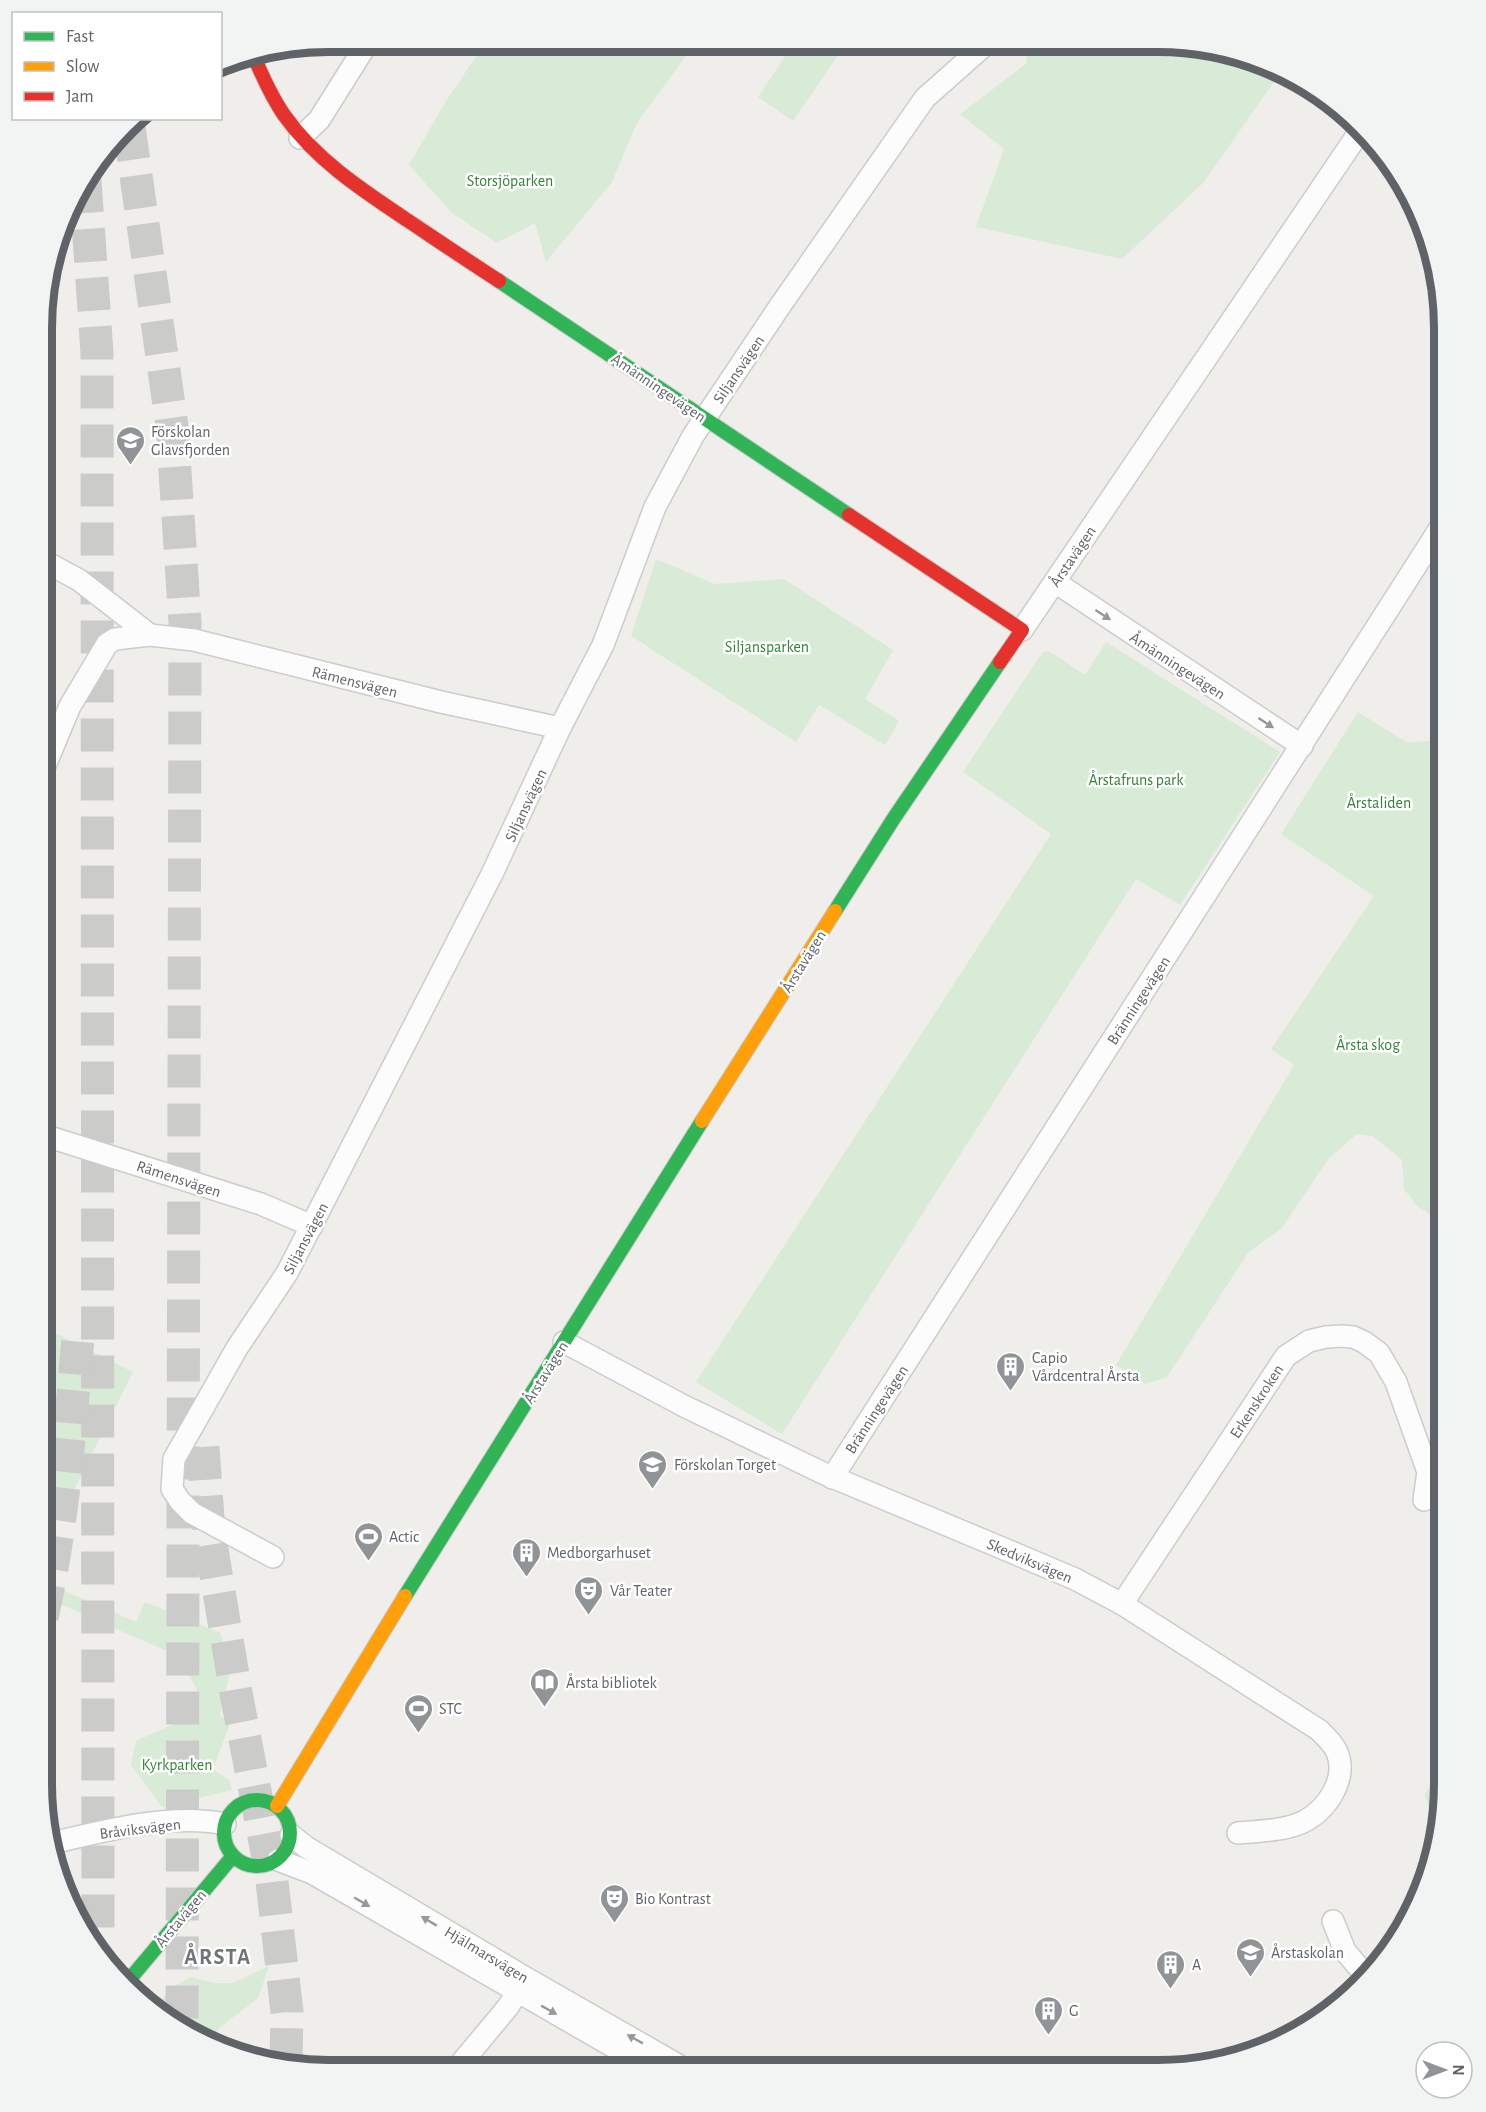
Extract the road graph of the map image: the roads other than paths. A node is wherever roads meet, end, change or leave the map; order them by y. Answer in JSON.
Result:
{"nodes":[{"id":1,"x":362,"y":52,"type":"edge"},
{"id":2,"x":977,"y":52,"type":"edge"},
{"id":3,"x":257,"y":62,"type":"edge"},
{"id":4,"x":1356,"y":137,"type":"edge"},
{"id":5,"x":300,"y":138,"type":"junction"},
{"id":6,"x":706,"y":418,"type":"junction"},
{"id":7,"x":1434,"y":538,"type":"edge"},
{"id":8,"x":52,"y":565,"type":"edge"},
{"id":9,"x":1055,"y":582,"type":"junction"},
{"id":10,"x":1022,"y":630,"type":"junction"},
{"id":11,"x":150,"y":635,"type":"junction"},
{"id":12,"x":560,"y":729,"type":"junction"},
{"id":13,"x":1302,"y":746,"type":"junction"},
{"id":14,"x":52,"y":749,"type":"edge"},
{"id":15,"x":52,"y":1138,"type":"edge"},
{"id":16,"x":312,"y":1226,"type":"junction"},
{"id":17,"x":564,"y":1342,"type":"junction"},
{"id":18,"x":832,"y":1478,"type":"junction"},
{"id":19,"x":1424,"y":1500,"type":"dead end"},
{"id":20,"x":273,"y":1557,"type":"dead end"},
{"id":21,"x":1122,"y":1604,"type":"junction"},
{"id":22,"x":277,"y":1806,"type":"junction"},
{"id":23,"x":225,"y":1824,"type":"junction"},
{"id":24,"x":1238,"y":1833,"type":"dead end"},
{"id":25,"x":291,"y":1835,"type":"junction"},
{"id":26,"x":59,"y":1841,"type":"edge"},
{"id":27,"x":233,"y":1856,"type":"junction"},
{"id":28,"x":278,"y":1860,"type":"junction"},
{"id":29,"x":1333,"y":1921,"type":"dead end"},
{"id":30,"x":1361,"y":1970,"type":"edge"},
{"id":31,"x":131,"y":1977,"type":"edge"},
{"id":32,"x":521,"y":1985,"type":"junction"},
{"id":33,"x":464,"y":2060,"type":"edge"},
{"id":34,"x":638,"y":2060,"type":"edge"},
{"id":35,"x":667,"y":2060,"type":"edge"}],
"edges":[{"from":1,"to":5,"type":"street"},
{"from":2,"to":6,"type":"street","name":"Siljansvägen"},
{"from":3,"to":5,"type":"street","name":"Åmänningevägen"},
{"from":4,"to":9,"type":"street","name":"Årstavägen"},
{"from":5,"to":6,"type":"street","name":"Åmänningevägen"},
{"from":6,"to":10,"type":"street","name":"Åmänningevägen"},
{"from":6,"to":12,"type":"street","name":"Siljansvägen"},
{"from":7,"to":13,"type":"street","name":"Bränningevägen"},
{"from":8,"to":11,"type":"street","name":"Rämensvägen"},
{"from":9,"to":10,"type":"street","name":"Årstavägen"},
{"from":9,"to":13,"type":"street","name":"Åmänningevägen","one_way":true},
{"from":10,"to":17,"type":"street","name":"Årstavägen"},
{"from":11,"to":12,"type":"street","name":"Rämensvägen"},
{"from":11,"to":14,"type":"street","name":"Rämensvägen"},
{"from":12,"to":16,"type":"street","name":"Siljansvägen"},
{"from":13,"to":18,"type":"street","name":"Bränningevägen"},
{"from":15,"to":16,"type":"street","name":"Rämensvägen"},
{"from":16,"to":20,"type":"street","name":"Siljansvägen"},
{"from":17,"to":18,"type":"street","name":"Skedviksvägen"},
{"from":17,"to":22,"type":"street","name":"Årstavägen"},
{"from":18,"to":21,"type":"street","name":"Skedviksvägen"},
{"from":19,"to":21,"type":"street","name":"Erkenskroken"},
{"from":21,"to":24,"type":"street","name":"Skedviksvägen"},
{"from":22,"to":23,"type":"street"},
{"from":22,"to":25,"type":"street"},
{"from":23,"to":26,"type":"street","name":"Bråviksvägen"},
{"from":23,"to":27,"type":"street"},
{"from":25,"to":28,"type":"street"},
{"from":32,"to":25,"type":"street","name":"Hjälmarsvägen","one_way":true},
{"from":27,"to":28,"type":"street"},
{"from":27,"to":31,"type":"street","name":"Årstavägen"},
{"from":28,"to":32,"type":"street","name":"Hjälmarsvägen","one_way":true},
{"from":29,"to":30,"type":"street"},
{"from":32,"to":33,"type":"street"},
{"from":32,"to":34,"type":"street","name":"Hjälmarsvägen","one_way":true},
{"from":35,"to":32,"type":"street","name":"Hjälmarsvägen","one_way":true}]}
